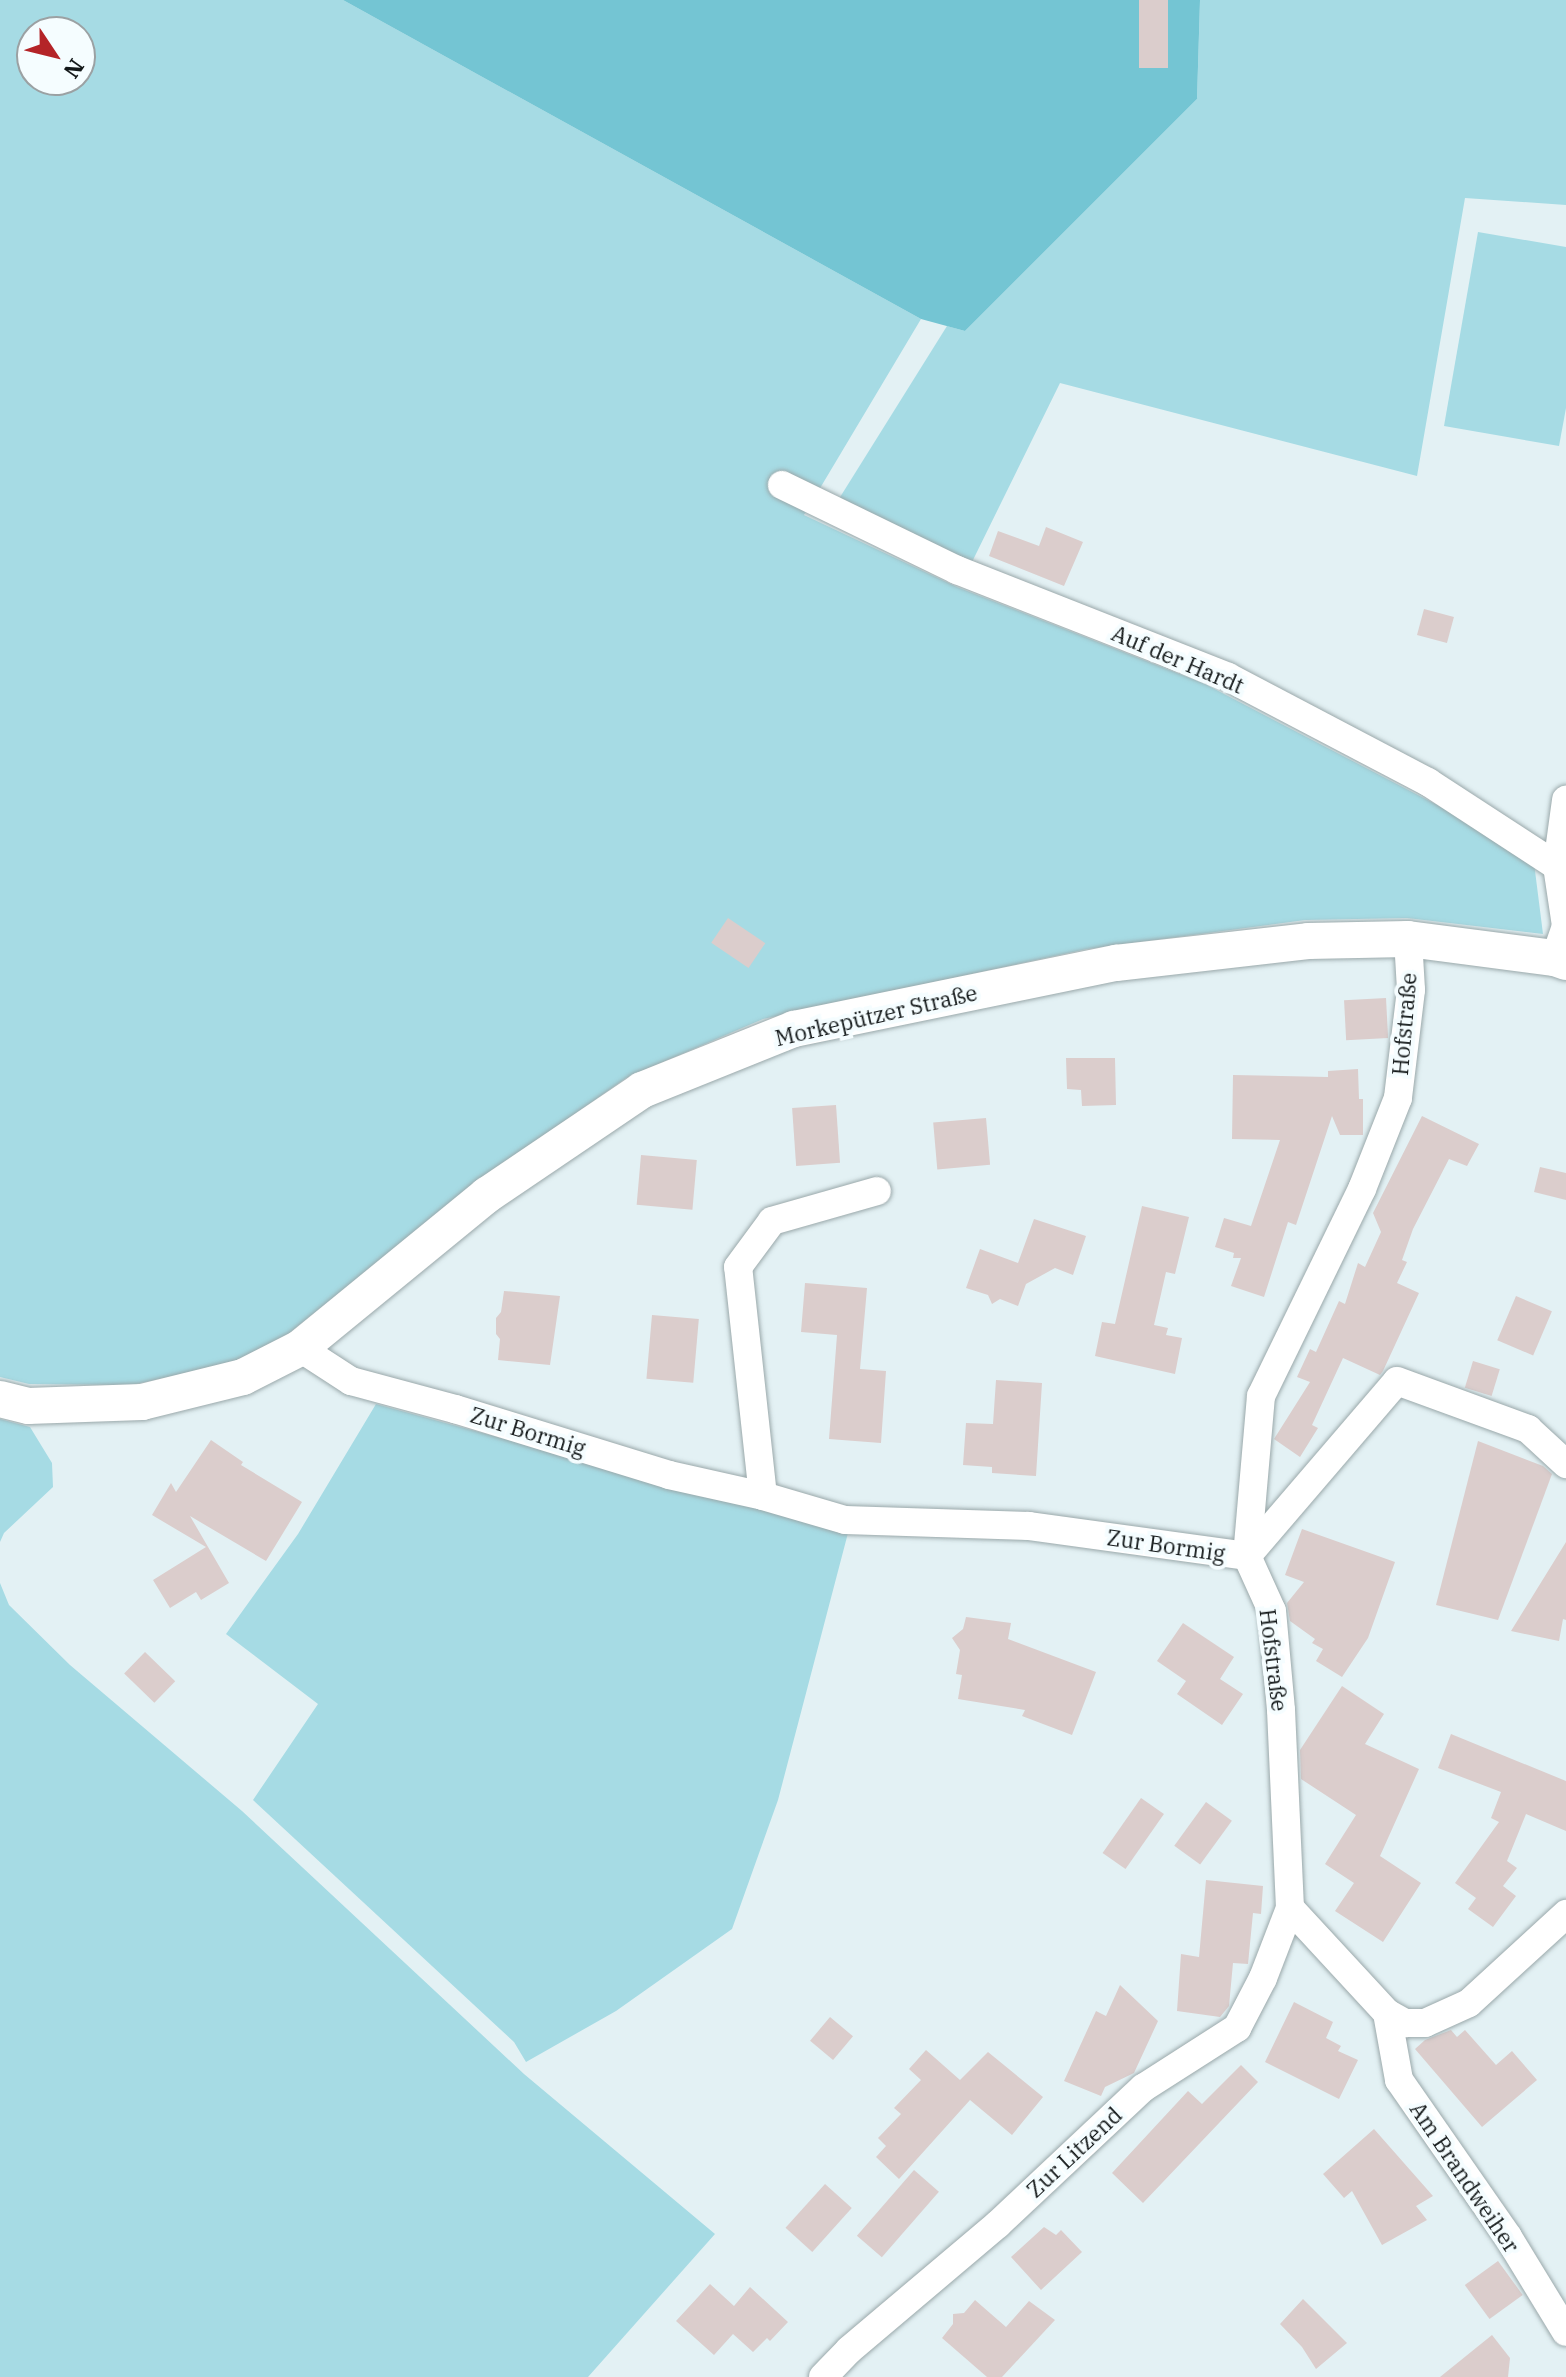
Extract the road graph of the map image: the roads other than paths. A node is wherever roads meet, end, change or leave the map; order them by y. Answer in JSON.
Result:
{"nodes":[{"id":1,"x":782,"y":485,"type":"dead end"},
{"id":2,"x":1566,"y":800,"type":"edge"},
{"id":3,"x":1557,"y":866,"type":"junction"},
{"id":4,"x":1408,"y":939,"type":"junction"},
{"id":5,"x":1560,"y":960,"type":"edge"},
{"id":6,"x":877,"y":1191,"type":"dead end"},
{"id":7,"x":300,"y":1348,"type":"junction"},
{"id":8,"x":0,"y":1399,"type":"edge"},
{"id":9,"x":1565,"y":1460,"type":"edge"},
{"id":10,"x":763,"y":1496,"type":"junction"},
{"id":11,"x":1247,"y":1556,"type":"junction"},
{"id":12,"x":1290,"y":1908,"type":"junction"},
{"id":13,"x":1566,"y":1914,"type":"edge"},
{"id":14,"x":1387,"y":2013,"type":"junction"},
{"id":15,"x":1566,"y":2332,"type":"edge"},
{"id":16,"x":823,"y":2377,"type":"edge"}],
"edges":[{"from":1,"to":3,"type":"street","name":"Auf der Hardt"},
{"from":2,"to":3,"type":"street"},
{"from":3,"to":5,"type":"street"},
{"from":4,"to":5,"type":"street","name":"Morkepützer Straße"},
{"from":4,"to":7,"type":"street","name":"Morkepützer Straße"},
{"from":4,"to":11,"type":"street","name":"Hofstraße"},
{"from":6,"to":10,"type":"street"},
{"from":7,"to":8,"type":"street","name":"Morkepützer Straße"},
{"from":7,"to":10,"type":"street","name":"Zur Bormig"},
{"from":9,"to":11,"type":"street","name":"Zur Bormig"},
{"from":10,"to":11,"type":"street","name":"Zur Bormig"},
{"from":11,"to":12,"type":"street","name":"Hofstraße"},
{"from":12,"to":14,"type":"street"},
{"from":12,"to":16,"type":"street","name":"Zur Litzend"},
{"from":13,"to":14,"type":"street"},
{"from":14,"to":15,"type":"street","name":"Am Brandweiher"}]}
